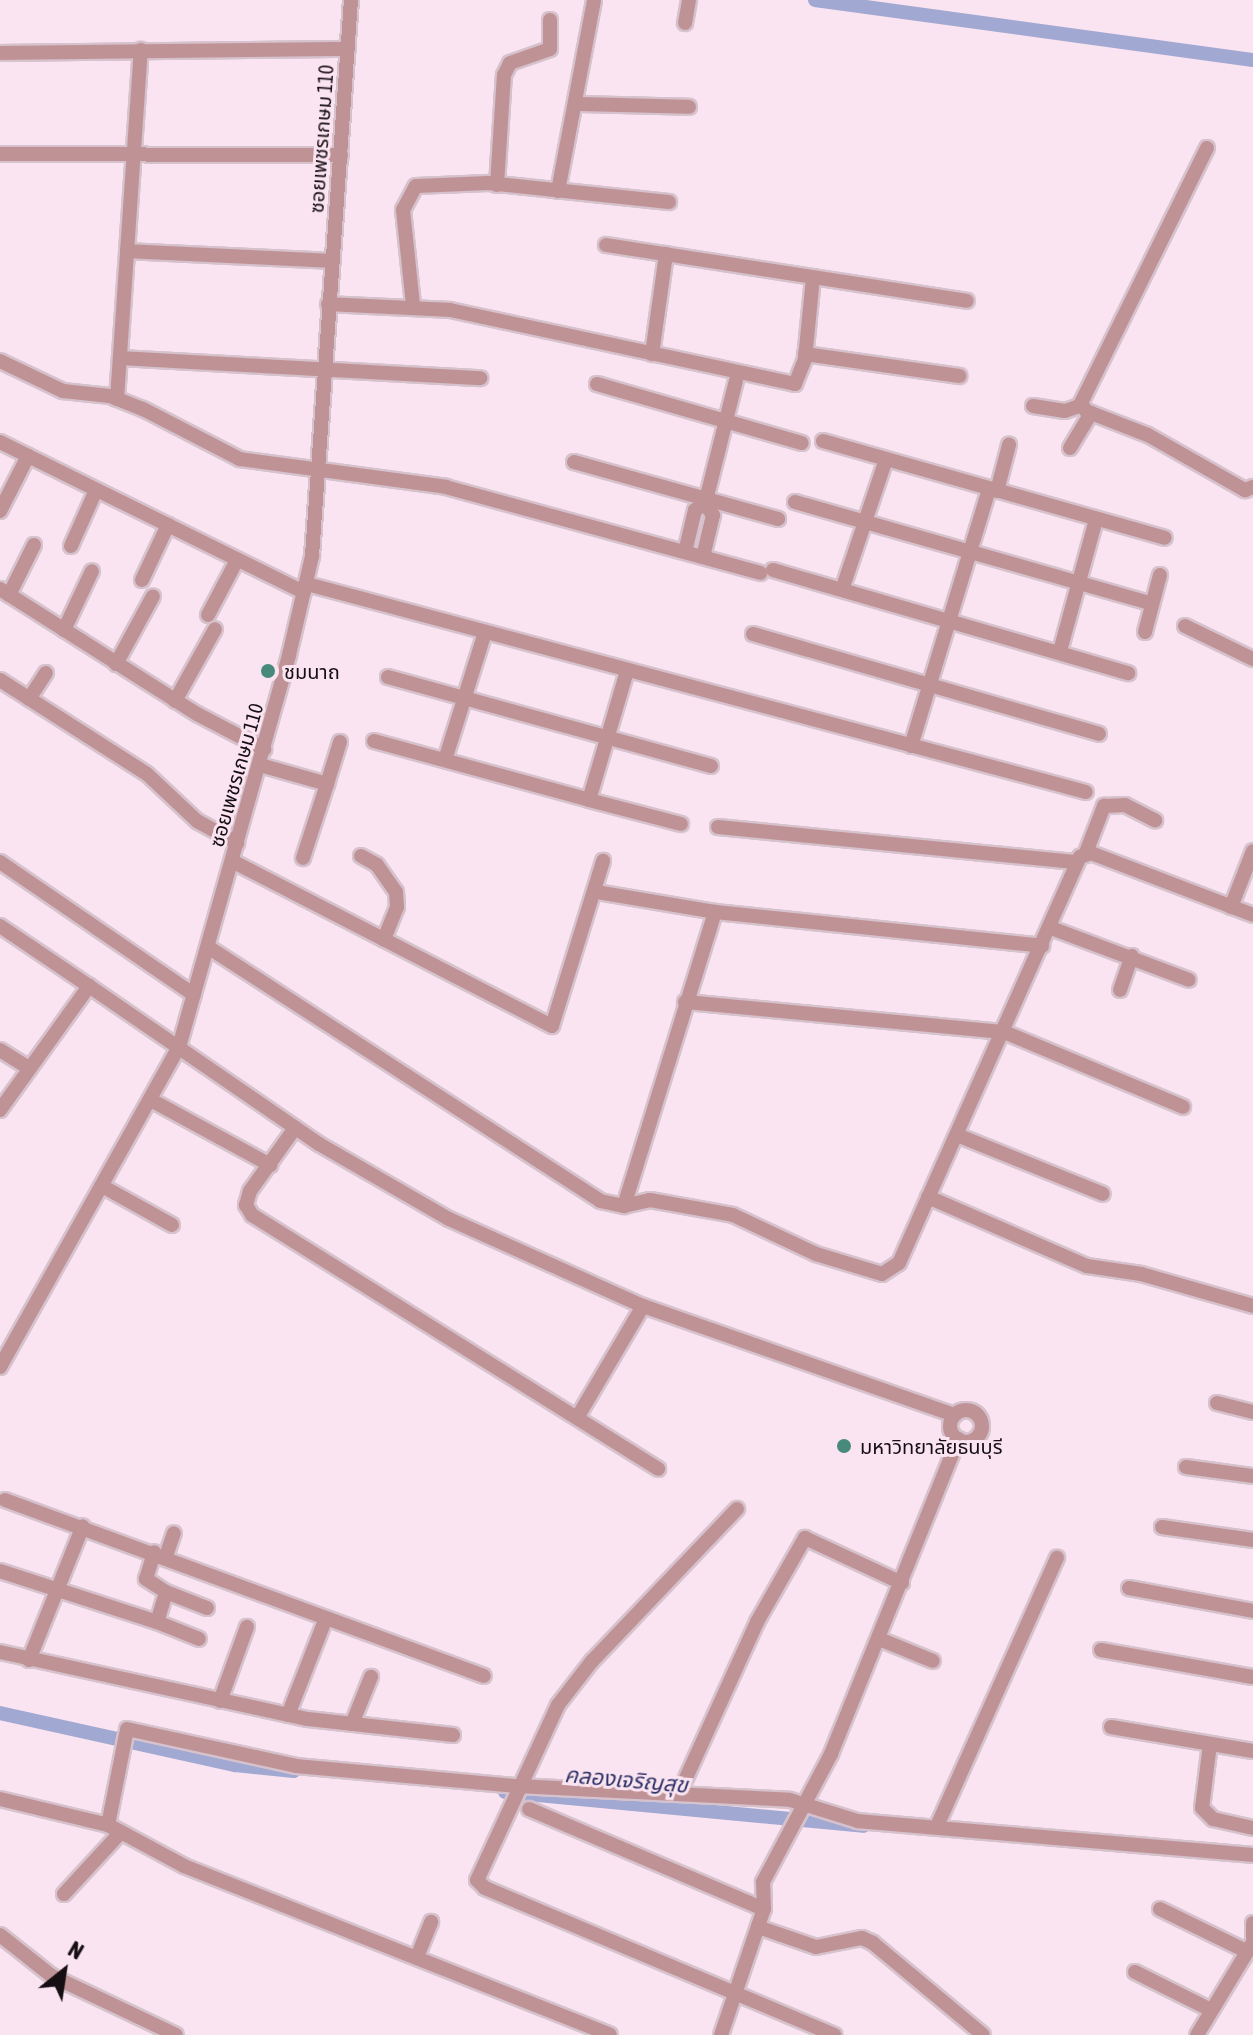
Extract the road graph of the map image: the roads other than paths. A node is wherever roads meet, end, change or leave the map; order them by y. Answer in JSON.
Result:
{"nodes":[{"id":1,"x":351,"y":0,"type":"edge"},
{"id":2,"x":594,"y":0,"type":"edge"},
{"id":3,"x":689,"y":0,"type":"edge"},
{"id":4,"x":550,"y":20,"type":"dead end"},
{"id":5,"x":685,"y":23,"type":"dead end"},
{"id":6,"x":348,"y":49,"type":"junction"},
{"id":7,"x":141,"y":50,"type":"junction"},
{"id":8,"x":0,"y":53,"type":"edge"},
{"id":9,"x":578,"y":104,"type":"junction"},
{"id":10,"x":689,"y":107,"type":"dead end"},
{"id":11,"x":1207,"y":148,"type":"dead end"},
{"id":12,"x":0,"y":154,"type":"edge"},
{"id":13,"x":341,"y":155,"type":"junction"},
{"id":14,"x":134,"y":156,"type":"junction"},
{"id":15,"x":497,"y":185,"type":"junction"},
{"id":16,"x":558,"y":191,"type":"junction"},
{"id":17,"x":669,"y":202,"type":"dead end"},
{"id":18,"x":606,"y":245,"type":"dead end"},
{"id":19,"x":127,"y":251,"type":"junction"},
{"id":20,"x":666,"y":254,"type":"junction"},
{"id":21,"x":332,"y":261,"type":"junction"},
{"id":22,"x":813,"y":277,"type":"junction"},
{"id":23,"x":967,"y":301,"type":"dead end"},
{"id":24,"x":328,"y":304,"type":"junction"},
{"id":25,"x":413,"y":305,"type":"junction"},
{"id":26,"x":652,"y":354,"type":"junction"},
{"id":27,"x":805,"y":354,"type":"junction"},
{"id":28,"x":120,"y":358,"type":"junction"},
{"id":29,"x":0,"y":361,"type":"edge"},
{"id":30,"x":322,"y":373,"type":"junction"},
{"id":31,"x":959,"y":376,"type":"dead end"},
{"id":32,"x":480,"y":378,"type":"dead end"},
{"id":33,"x":736,"y":381,"type":"dead end"},
{"id":34,"x":597,"y":384,"type":"dead end"},
{"id":35,"x":117,"y":399,"type":"junction"},
{"id":36,"x":1033,"y":406,"type":"dead end"},
{"id":37,"x":1087,"y":409,"type":"junction"},
{"id":38,"x":726,"y":421,"type":"junction"},
{"id":39,"x":823,"y":441,"type":"dead end"},
{"id":40,"x":0,"y":442,"type":"edge"},
{"id":41,"x":802,"y":443,"type":"dead end"},
{"id":42,"x":1009,"y":445,"type":"dead end"},
{"id":43,"x":1070,"y":448,"type":"dead end"},
{"id":44,"x":28,"y":456,"type":"junction"},
{"id":45,"x":886,"y":459,"type":"junction"},
{"id":46,"x":574,"y":462,"type":"dead end"},
{"id":47,"x":319,"y":472,"type":"junction"},
{"id":48,"x":1253,"y":487,"type":"edge"},
{"id":49,"x":96,"y":490,"type":"junction"},
{"id":50,"x":993,"y":490,"type":"junction"},
{"id":51,"x":706,"y":501,"type":"junction"},
{"id":52,"x":795,"y":502,"type":"dead end"},
{"id":53,"x":0,"y":511,"type":"edge"},
{"id":54,"x":778,"y":519,"type":"dead end"},
{"id":55,"x":1096,"y":519,"type":"junction"},
{"id":56,"x":865,"y":522,"type":"junction"},
{"id":57,"x":168,"y":525,"type":"junction"},
{"id":58,"x":1165,"y":538,"type":"dead end"},
{"id":59,"x":34,"y":545,"type":"dead end"},
{"id":60,"x":71,"y":546,"type":"dead end"},
{"id":61,"x":971,"y":548,"type":"junction"},
{"id":62,"x":685,"y":552,"type":"junction"},
{"id":63,"x":703,"y":557,"type":"junction"},
{"id":64,"x":237,"y":560,"type":"junction"},
{"id":65,"x":92,"y":571,"type":"dead end"},
{"id":66,"x":1160,"y":575,"type":"dead end"},
{"id":67,"x":142,"y":580,"type":"dead end"},
{"id":68,"x":1078,"y":582,"type":"junction"},
{"id":69,"x":843,"y":587,"type":"junction"},
{"id":70,"x":305,"y":588,"type":"junction"},
{"id":71,"x":4,"y":592,"type":"edge"},
{"id":72,"x":153,"y":596,"type":"dead end"},
{"id":73,"x":1152,"y":604,"type":"junction"},
{"id":74,"x":208,"y":615,"type":"dead end"},
{"id":75,"x":950,"y":619,"type":"junction"},
{"id":76,"x":1185,"y":626,"type":"dead end"},
{"id":77,"x":215,"y":629,"type":"dead end"},
{"id":78,"x":64,"y":630,"type":"junction"},
{"id":79,"x":485,"y":632,"type":"junction"},
{"id":80,"x":1145,"y":632,"type":"dead end"},
{"id":81,"x":753,"y":634,"type":"dead end"},
{"id":82,"x":1060,"y":651,"type":"junction"},
{"id":83,"x":1253,"y":659,"type":"edge"},
{"id":84,"x":116,"y":664,"type":"junction"},
{"id":85,"x":627,"y":671,"type":"junction"},
{"id":86,"x":46,"y":673,"type":"dead end"},
{"id":87,"x":1128,"y":673,"type":"dead end"},
{"id":88,"x":388,"y":677,"type":"dead end"},
{"id":89,"x":0,"y":680,"type":"edge"},
{"id":90,"x":930,"y":682,"type":"junction"},
{"id":91,"x":29,"y":699,"type":"junction"},
{"id":92,"x":465,"y":699,"type":"junction"},
{"id":93,"x":175,"y":701,"type":"junction"},
{"id":94,"x":1099,"y":734,"type":"dead end"},
{"id":95,"x":607,"y":739,"type":"junction"},
{"id":96,"x":374,"y":741,"type":"dead end"},
{"id":97,"x":340,"y":742,"type":"dead end"},
{"id":98,"x":911,"y":746,"type":"junction"},
{"id":99,"x":264,"y":749,"type":"junction"},
{"id":100,"x":445,"y":760,"type":"junction"},
{"id":101,"x":260,"y":765,"type":"junction"},
{"id":102,"x":711,"y":766,"type":"dead end"},
{"id":103,"x":327,"y":784,"type":"junction"},
{"id":104,"x":1086,"y":792,"type":"dead end"},
{"id":105,"x":589,"y":800,"type":"junction"},
{"id":106,"x":1155,"y":820,"type":"dead end"},
{"id":107,"x":681,"y":824,"type":"dead end"},
{"id":108,"x":718,"y":827,"type":"dead end"},
{"id":109,"x":237,"y":843,"type":"junction"},
{"id":110,"x":1253,"y":851,"type":"edge"},
{"id":111,"x":361,"y":856,"type":"dead end"},
{"id":112,"x":303,"y":858,"type":"dead end"},
{"id":113,"x":1081,"y":858,"type":"junction"},
{"id":114,"x":232,"y":861,"type":"junction"},
{"id":115,"x":603,"y":861,"type":"dead end"},
{"id":116,"x":0,"y":862,"type":"edge"},
{"id":117,"x":597,"y":892,"type":"junction"},
{"id":118,"x":1231,"y":907,"type":"junction"},
{"id":119,"x":715,"y":912,"type":"junction"},
{"id":120,"x":1253,"y":915,"type":"edge"},
{"id":121,"x":0,"y":926,"type":"edge"},
{"id":122,"x":1051,"y":928,"type":"junction"},
{"id":123,"x":384,"y":939,"type":"junction"},
{"id":124,"x":1042,"y":946,"type":"junction"},
{"id":125,"x":208,"y":947,"type":"junction"},
{"id":126,"x":1132,"y":956,"type":"junction"},
{"id":127,"x":1189,"y":980,"type":"dead end"},
{"id":128,"x":89,"y":986,"type":"junction"},
{"id":129,"x":1120,"y":990,"type":"dead end"},
{"id":130,"x":194,"y":995,"type":"junction"},
{"id":131,"x":685,"y":1002,"type":"junction"},
{"id":132,"x":1004,"y":1032,"type":"junction"},
{"id":133,"x":179,"y":1047,"type":"junction"},
{"id":134,"x":0,"y":1050,"type":"edge"},
{"id":135,"x":27,"y":1067,"type":"junction"},
{"id":136,"x":151,"y":1100,"type":"junction"},
{"id":137,"x":1183,"y":1107,"type":"dead end"},
{"id":138,"x":0,"y":1110,"type":"edge"},
{"id":139,"x":295,"y":1128,"type":"junction"},
{"id":140,"x":957,"y":1135,"type":"junction"},
{"id":141,"x":270,"y":1165,"type":"junction"},
{"id":142,"x":102,"y":1186,"type":"junction"},
{"id":143,"x":1103,"y":1194,"type":"dead end"},
{"id":144,"x":928,"y":1197,"type":"junction"},
{"id":145,"x":624,"y":1206,"type":"junction"},
{"id":146,"x":172,"y":1225,"type":"dead end"},
{"id":147,"x":643,"y":1306,"type":"junction"},
{"id":148,"x":1253,"y":1306,"type":"edge"},
{"id":149,"x":0,"y":1367,"type":"edge"},
{"id":150,"x":1217,"y":1403,"type":"dead end"},
{"id":151,"x":1253,"y":1412,"type":"edge"},
{"id":152,"x":954,"y":1415,"type":"junction"},
{"id":153,"x":577,"y":1418,"type":"junction"},
{"id":154,"x":958,"y":1439,"type":"junction"},
{"id":155,"x":1186,"y":1467,"type":"dead end"},
{"id":156,"x":658,"y":1469,"type":"dead end"},
{"id":157,"x":1253,"y":1476,"type":"edge"},
{"id":158,"x":5,"y":1500,"type":"dead end"},
{"id":159,"x":737,"y":1509,"type":"dead end"},
{"id":160,"x":83,"y":1526,"type":"junction"},
{"id":161,"x":1162,"y":1527,"type":"dead end"},
{"id":162,"x":174,"y":1533,"type":"dead end"},
{"id":163,"x":1253,"y":1540,"type":"edge"},
{"id":164,"x":160,"y":1554,"type":"junction"},
{"id":165,"x":1057,"y":1558,"type":"dead end"},
{"id":166,"x":0,"y":1571,"type":"edge"},
{"id":167,"x":902,"y":1583,"type":"junction"},
{"id":168,"x":56,"y":1588,"type":"junction"},
{"id":169,"x":1129,"y":1588,"type":"dead end"},
{"id":170,"x":166,"y":1592,"type":"junction"},
{"id":171,"x":207,"y":1608,"type":"dead end"},
{"id":172,"x":1253,"y":1611,"type":"edge"},
{"id":173,"x":326,"y":1618,"type":"junction"},
{"id":174,"x":157,"y":1622,"type":"junction"},
{"id":175,"x":247,"y":1627,"type":"dead end"},
{"id":176,"x":199,"y":1639,"type":"dead end"},
{"id":177,"x":879,"y":1639,"type":"junction"},
{"id":178,"x":1101,"y":1650,"type":"dead end"},
{"id":179,"x":0,"y":1652,"type":"edge"},
{"id":180,"x":29,"y":1660,"type":"junction"},
{"id":181,"x":933,"y":1661,"type":"dead end"},
{"id":182,"x":484,"y":1676,"type":"dead end"},
{"id":183,"x":371,"y":1677,"type":"dead end"},
{"id":184,"x":1253,"y":1677,"type":"edge"},
{"id":185,"x":220,"y":1701,"type":"junction"},
{"id":186,"x":288,"y":1715,"type":"junction"},
{"id":187,"x":352,"y":1724,"type":"junction"},
{"id":188,"x":1111,"y":1727,"type":"dead end"},
{"id":189,"x":453,"y":1735,"type":"dead end"},
{"id":190,"x":1210,"y":1744,"type":"junction"},
{"id":191,"x":1253,"y":1751,"type":"edge"},
{"id":192,"x":686,"y":1778,"type":"dead end"},
{"id":193,"x":516,"y":1788,"type":"junction"},
{"id":194,"x":0,"y":1799,"type":"edge"},
{"id":195,"x":808,"y":1805,"type":"junction"},
{"id":196,"x":529,"y":1809,"type":"dead end"},
{"id":197,"x":937,"y":1826,"type":"junction"},
{"id":198,"x":1253,"y":1828,"type":"edge"},
{"id":199,"x":115,"y":1829,"type":"junction"},
{"id":200,"x":1253,"y":1855,"type":"edge"},
{"id":201,"x":64,"y":1894,"type":"dead end"},
{"id":202,"x":764,"y":1909,"type":"junction"},
{"id":203,"x":1160,"y":1909,"type":"dead end"},
{"id":204,"x":431,"y":1922,"type":"dead end"},
{"id":205,"x":1253,"y":1923,"type":"edge"},
{"id":206,"x":758,"y":1927,"type":"junction"},
{"id":207,"x":0,"y":1935,"type":"edge"},
{"id":208,"x":1251,"y":1943,"type":"edge"},
{"id":209,"x":417,"y":1957,"type":"junction"},
{"id":210,"x":1135,"y":1972,"type":"dead end"},
{"id":211,"x":736,"y":1993,"type":"junction"},
{"id":212,"x":1211,"y":2010,"type":"junction"},
{"id":213,"x":176,"y":2035,"type":"edge"},
{"id":214,"x":610,"y":2035,"type":"edge"},
{"id":215,"x":721,"y":2035,"type":"edge"},
{"id":216,"x":834,"y":2035,"type":"edge"},
{"id":217,"x":983,"y":2035,"type":"edge"},
{"id":218,"x":1197,"y":2035,"type":"edge"}],
"edges":[{"from":1,"to":6,"type":"street","name":"ซอยเพชรเกษม 110"},
{"from":2,"to":9,"type":"street"},
{"from":3,"to":5,"type":"street"},
{"from":4,"to":15,"type":"street"},
{"from":6,"to":7,"type":"street"},
{"from":6,"to":13,"type":"street","name":"ซอยเพชรเกษม 110"},
{"from":7,"to":8,"type":"street"},
{"from":7,"to":14,"type":"street"},
{"from":9,"to":10,"type":"street"},
{"from":9,"to":16,"type":"street"},
{"from":11,"to":37,"type":"street"},
{"from":12,"to":14,"type":"street"},
{"from":13,"to":14,"type":"street"},
{"from":13,"to":21,"type":"street","name":"ซอยเพชรเกษม 110"},
{"from":14,"to":19,"type":"street"},
{"from":15,"to":16,"type":"street"},
{"from":15,"to":25,"type":"street"},
{"from":16,"to":17,"type":"street"},
{"from":18,"to":20,"type":"street"},
{"from":19,"to":21,"type":"street"},
{"from":19,"to":28,"type":"street"},
{"from":20,"to":22,"type":"street"},
{"from":20,"to":26,"type":"street"},
{"from":21,"to":24,"type":"street","name":"ซอยเพชรเกษม 110"},
{"from":22,"to":23,"type":"street"},
{"from":22,"to":27,"type":"street"},
{"from":24,"to":25,"type":"street"},
{"from":24,"to":30,"type":"street","name":"ซอยเพชรเกษม 110"},
{"from":25,"to":26,"type":"street"},
{"from":26,"to":27,"type":"street"},
{"from":27,"to":31,"type":"street"},
{"from":28,"to":30,"type":"street"},
{"from":28,"to":35,"type":"street"},
{"from":29,"to":35,"type":"street"},
{"from":30,"to":32,"type":"street"},
{"from":30,"to":47,"type":"street","name":"ซอยเพชรเกษม 110"},
{"from":33,"to":38,"type":"street"},
{"from":34,"to":38,"type":"street"},
{"from":35,"to":47,"type":"street"},
{"from":36,"to":37,"type":"street"},
{"from":37,"to":43,"type":"street"},
{"from":37,"to":48,"type":"street"},
{"from":38,"to":41,"type":"street"},
{"from":38,"to":51,"type":"street"},
{"from":39,"to":45,"type":"street"},
{"from":40,"to":44,"type":"street"},
{"from":42,"to":50,"type":"street"},
{"from":44,"to":49,"type":"street"},
{"from":44,"to":53,"type":"street"},
{"from":45,"to":50,"type":"street"},
{"from":45,"to":56,"type":"street"},
{"from":46,"to":51,"type":"street"},
{"from":47,"to":62,"type":"street"},
{"from":47,"to":70,"type":"street","name":"ซอยเพชรเกษม 110"},
{"from":49,"to":57,"type":"street"},
{"from":49,"to":60,"type":"street"},
{"from":50,"to":55,"type":"street"},
{"from":50,"to":61,"type":"street"},
{"from":51,"to":54,"type":"street"},
{"from":51,"to":62,"type":"street"},
{"from":51,"to":63,"type":"street"},
{"from":52,"to":56,"type":"street"},
{"from":55,"to":58,"type":"street"},
{"from":55,"to":68,"type":"street"},
{"from":56,"to":61,"type":"street"},
{"from":56,"to":69,"type":"street"},
{"from":57,"to":64,"type":"street"},
{"from":57,"to":67,"type":"street"},
{"from":59,"to":71,"type":"street"},
{"from":61,"to":68,"type":"street"},
{"from":61,"to":75,"type":"street"},
{"from":62,"to":63,"type":"street"},
{"from":63,"to":69,"type":"street"},
{"from":64,"to":70,"type":"street"},
{"from":64,"to":74,"type":"street"},
{"from":65,"to":78,"type":"street"},
{"from":66,"to":73,"type":"street"},
{"from":68,"to":73,"type":"street"},
{"from":68,"to":82,"type":"street"},
{"from":69,"to":75,"type":"street"},
{"from":70,"to":79,"type":"street"},
{"from":70,"to":99,"type":"street","name":"ซอยเพชรเกษม 110"},
{"from":71,"to":78,"type":"street"},
{"from":72,"to":84,"type":"street"},
{"from":73,"to":80,"type":"street"},
{"from":75,"to":82,"type":"street"},
{"from":75,"to":90,"type":"street"},
{"from":76,"to":83,"type":"street"},
{"from":77,"to":93,"type":"street"},
{"from":78,"to":84,"type":"street"},
{"from":79,"to":85,"type":"street"},
{"from":79,"to":92,"type":"street"},
{"from":81,"to":90,"type":"street"},
{"from":82,"to":87,"type":"street"},
{"from":84,"to":93,"type":"street"},
{"from":85,"to":95,"type":"street"},
{"from":85,"to":98,"type":"street"},
{"from":86,"to":91,"type":"street"},
{"from":88,"to":92,"type":"street"},
{"from":89,"to":91,"type":"street"},
{"from":90,"to":94,"type":"street"},
{"from":90,"to":98,"type":"street"},
{"from":91,"to":109,"type":"street"},
{"from":92,"to":95,"type":"street"},
{"from":92,"to":100,"type":"street"},
{"from":93,"to":99,"type":"street"},
{"from":95,"to":102,"type":"street"},
{"from":95,"to":105,"type":"street"},
{"from":96,"to":100,"type":"street"},
{"from":97,"to":103,"type":"street"},
{"from":98,"to":104,"type":"street"},
{"from":99,"to":101,"type":"street","name":"ซอยเพชรเกษม 110"},
{"from":100,"to":105,"type":"street"},
{"from":101,"to":103,"type":"street"},
{"from":101,"to":109,"type":"street","name":"ซอยเพชรเกษม 110"},
{"from":103,"to":112,"type":"street"},
{"from":105,"to":107,"type":"street"},
{"from":106,"to":113,"type":"street"},
{"from":108,"to":113,"type":"street"},
{"from":109,"to":114,"type":"street","name":"ซอยเพชรเกษม 110"},
{"from":110,"to":118,"type":"street"},
{"from":111,"to":123,"type":"street"},
{"from":113,"to":118,"type":"street"},
{"from":113,"to":122,"type":"street"},
{"from":114,"to":123,"type":"street"},
{"from":114,"to":125,"type":"street","name":"ซอยเพชรเกษม 110"},
{"from":115,"to":117,"type":"street"},
{"from":116,"to":130,"type":"street"},
{"from":117,"to":119,"type":"street"},
{"from":117,"to":123,"type":"street"},
{"from":118,"to":120,"type":"street"},
{"from":119,"to":124,"type":"street"},
{"from":119,"to":131,"type":"street"},
{"from":121,"to":128,"type":"street"},
{"from":122,"to":124,"type":"street"},
{"from":122,"to":126,"type":"street"},
{"from":124,"to":132,"type":"street"},
{"from":125,"to":130,"type":"street","name":"ซอยเพชรเกษม 110"},
{"from":125,"to":145,"type":"street"},
{"from":126,"to":127,"type":"street"},
{"from":126,"to":129,"type":"street"},
{"from":128,"to":133,"type":"street"},
{"from":128,"to":135,"type":"street"},
{"from":130,"to":133,"type":"street","name":"ซอยเพชรเกษม 110"},
{"from":131,"to":132,"type":"street"},
{"from":131,"to":145,"type":"street"},
{"from":132,"to":137,"type":"street"},
{"from":132,"to":140,"type":"street"},
{"from":133,"to":136,"type":"street","name":"ซอยเพชรเกษม 110"},
{"from":133,"to":139,"type":"street"},
{"from":134,"to":135,"type":"street"},
{"from":135,"to":138,"type":"street"},
{"from":136,"to":141,"type":"street"},
{"from":136,"to":142,"type":"street","name":"ซอยเพชรเกษม 110"},
{"from":139,"to":141,"type":"street"},
{"from":139,"to":147,"type":"street"},
{"from":140,"to":143,"type":"street"},
{"from":140,"to":144,"type":"street"},
{"from":141,"to":153,"type":"street"},
{"from":142,"to":146,"type":"street"},
{"from":142,"to":149,"type":"street","name":"ซอยเพชรเกษม 110"},
{"from":144,"to":145,"type":"street"},
{"from":144,"to":148,"type":"street"},
{"from":147,"to":152,"type":"street"},
{"from":147,"to":153,"type":"street"},
{"from":150,"to":151,"type":"street"},
{"from":152,"to":154,"type":"street"},
{"from":152,"to":154,"type":"street"},
{"from":153,"to":156,"type":"street"},
{"from":154,"to":167,"type":"street"},
{"from":155,"to":157,"type":"street"},
{"from":158,"to":160,"type":"street"},
{"from":159,"to":193,"type":"street"},
{"from":160,"to":164,"type":"street"},
{"from":160,"to":168,"type":"street"},
{"from":161,"to":163,"type":"street"},
{"from":162,"to":164,"type":"street"},
{"from":164,"to":170,"type":"street"},
{"from":164,"to":173,"type":"street"},
{"from":165,"to":197,"type":"street"},
{"from":166,"to":168,"type":"street"},
{"from":167,"to":177,"type":"street"},
{"from":167,"to":192,"type":"street"},
{"from":168,"to":174,"type":"street"},
{"from":168,"to":180,"type":"street"},
{"from":169,"to":172,"type":"street"},
{"from":170,"to":171,"type":"street"},
{"from":170,"to":174,"type":"street"},
{"from":173,"to":182,"type":"street"},
{"from":173,"to":186,"type":"street"},
{"from":174,"to":176,"type":"street"},
{"from":175,"to":185,"type":"street"},
{"from":177,"to":181,"type":"street"},
{"from":177,"to":195,"type":"street"},
{"from":178,"to":184,"type":"street"},
{"from":179,"to":180,"type":"street"},
{"from":180,"to":185,"type":"street"},
{"from":183,"to":187,"type":"street"},
{"from":185,"to":186,"type":"street"},
{"from":186,"to":187,"type":"street"},
{"from":187,"to":189,"type":"street"},
{"from":188,"to":190,"type":"street"},
{"from":190,"to":191,"type":"street"},
{"from":190,"to":198,"type":"street"},
{"from":193,"to":195,"type":"street"},
{"from":193,"to":199,"type":"street"},
{"from":193,"to":211,"type":"street"},
{"from":194,"to":199,"type":"street"},
{"from":195,"to":197,"type":"street"},
{"from":195,"to":202,"type":"street"},
{"from":196,"to":202,"type":"street"},
{"from":197,"to":200,"type":"street"},
{"from":199,"to":201,"type":"street"},
{"from":199,"to":209,"type":"street"},
{"from":202,"to":206,"type":"street"},
{"from":203,"to":208,"type":"street"},
{"from":204,"to":209,"type":"street"},
{"from":205,"to":208,"type":"street"},
{"from":206,"to":211,"type":"street"},
{"from":206,"to":217,"type":"street"},
{"from":207,"to":213,"type":"street"},
{"from":208,"to":212,"type":"street"},
{"from":209,"to":214,"type":"street"},
{"from":210,"to":212,"type":"street"},
{"from":211,"to":215,"type":"street"},
{"from":211,"to":216,"type":"street"},
{"from":212,"to":218,"type":"street"}]}
